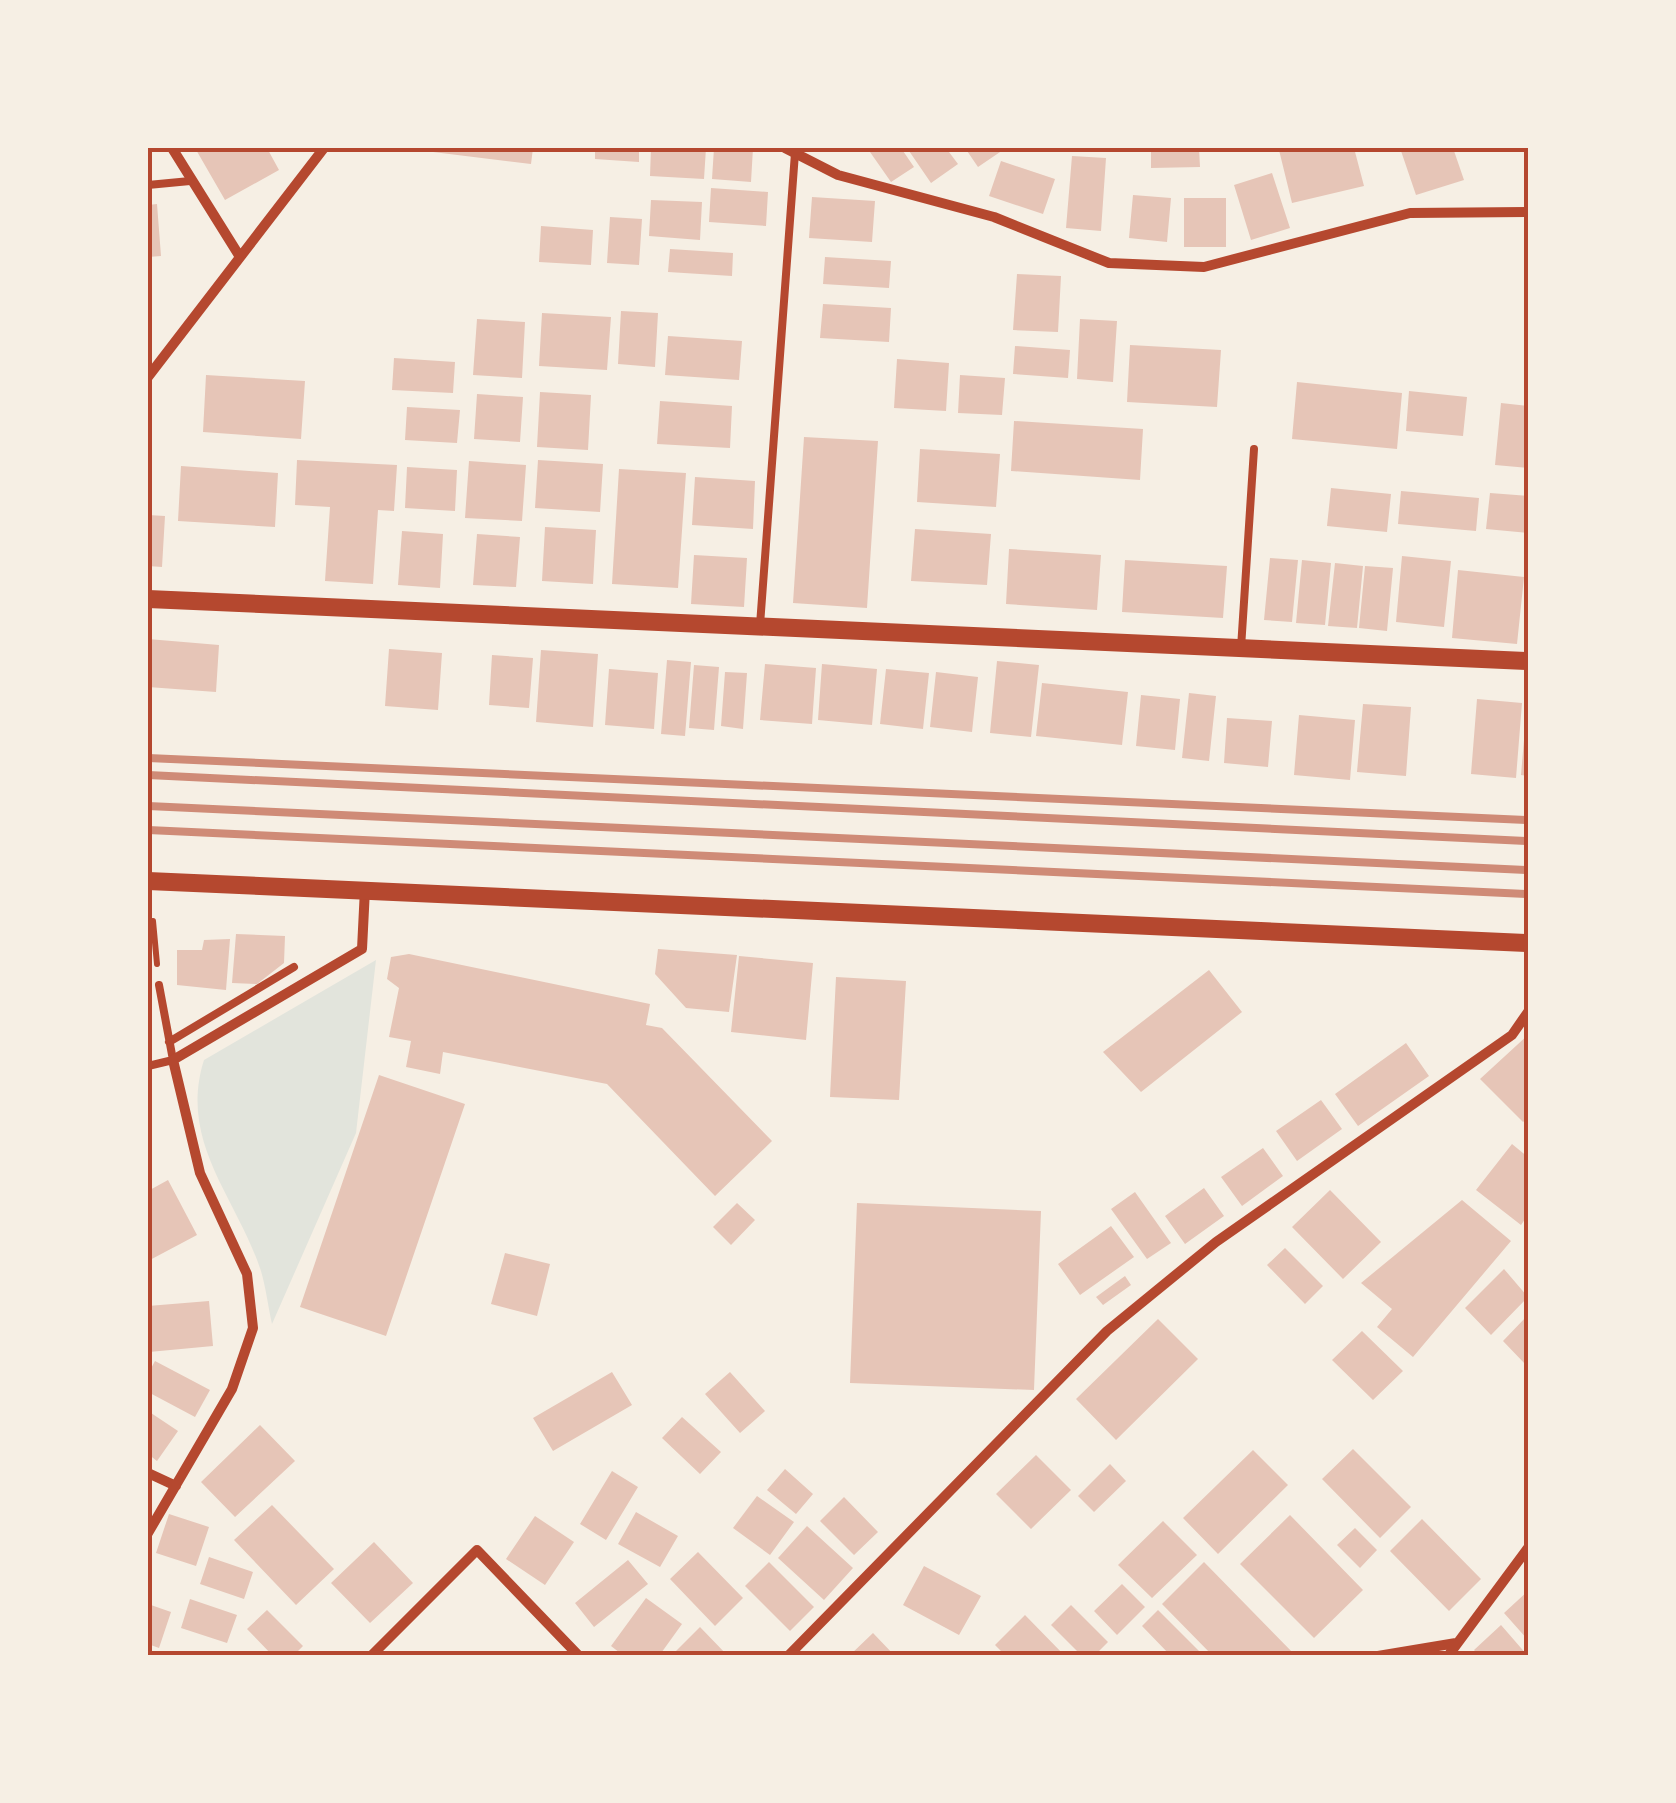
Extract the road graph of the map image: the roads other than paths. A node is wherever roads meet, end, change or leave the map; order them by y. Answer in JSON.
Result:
{"nodes":[{"id":1,"x":172,"y":148,"type":"edge"},
{"id":2,"x":324,"y":148,"type":"edge"},
{"id":3,"x":790,"y":150,"type":"edge"},
{"id":4,"x":190,"y":181,"type":"junction"},
{"id":5,"x":148,"y":185,"type":"edge"},
{"id":6,"x":1528,"y":212,"type":"edge"},
{"id":7,"x":240,"y":256,"type":"junction"},
{"id":8,"x":148,"y":378,"type":"edge"},
{"id":9,"x":1254,"y":448,"type":"dead end"},
{"id":10,"x":148,"y":598,"type":"edge"},
{"id":11,"x":760,"y":625,"type":"junction"},
{"id":12,"x":1241,"y":648,"type":"junction"},
{"id":13,"x":1528,"y":661,"type":"edge"},
{"id":14,"x":148,"y":881,"type":"edge"},
{"id":15,"x":365,"y":889,"type":"junction"},
{"id":16,"x":1528,"y":943,"type":"edge"},
{"id":17,"x":294,"y":967,"type":"dead end"},
{"id":18,"x":159,"y":985,"type":"road end"},
{"id":19,"x":1528,"y":1012,"type":"edge"},
{"id":20,"x":170,"y":1042,"type":"junction"},
{"id":21,"x":172,"y":1060,"type":"junction"},
{"id":22,"x":148,"y":1066,"type":"edge"},
{"id":23,"x":148,"y":1473,"type":"edge"},
{"id":24,"x":176,"y":1486,"type":"junction"},
{"id":25,"x":148,"y":1533,"type":"edge"},
{"id":26,"x":1528,"y":1548,"type":"edge"},
{"id":27,"x":1456,"y":1643,"type":"junction"},
{"id":28,"x":371,"y":1656,"type":"edge"},
{"id":29,"x":579,"y":1656,"type":"edge"},
{"id":30,"x":788,"y":1656,"type":"edge"},
{"id":31,"x":1378,"y":1656,"type":"edge"},
{"id":32,"x":1448,"y":1656,"type":"edge"}],
"edges":[{"from":1,"to":4,"type":"street"},
{"from":2,"to":7,"type":"street"},
{"from":3,"to":6,"type":"street"},
{"from":3,"to":11,"type":"lane"},
{"from":4,"to":5,"type":"lane"},
{"from":4,"to":7,"type":"street"},
{"from":7,"to":8,"type":"street"},
{"from":9,"to":12,"type":"lane"},
{"from":10,"to":11,"type":"street"},
{"from":11,"to":12,"type":"street"},
{"from":12,"to":13,"type":"street"},
{"from":14,"to":15,"type":"street"},
{"from":15,"to":16,"type":"street"},
{"from":15,"to":21,"type":"street"},
{"from":17,"to":20,"type":"lane"},
{"from":18,"to":20,"type":"lane"},
{"from":19,"to":30,"type":"street"},
{"from":20,"to":21,"type":"lane"},
{"from":21,"to":22,"type":"lane"},
{"from":21,"to":24,"type":"street"},
{"from":23,"to":24,"type":"street"},
{"from":24,"to":25,"type":"street"},
{"from":26,"to":27,"type":"street"},
{"from":27,"to":31,"type":"street"},
{"from":27,"to":32,"type":"street"},
{"from":28,"to":29,"type":"street"}]}
